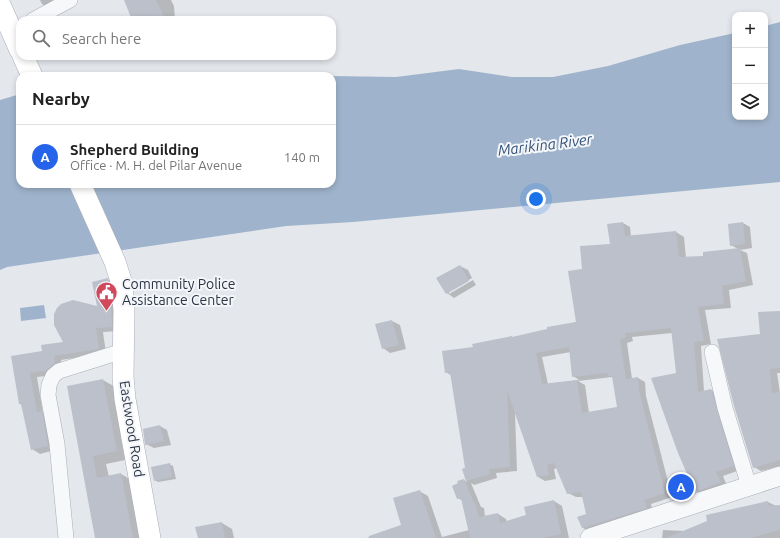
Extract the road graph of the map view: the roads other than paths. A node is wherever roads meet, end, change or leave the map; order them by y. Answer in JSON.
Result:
{"nodes":[{"id":1,"x":70,"y":0,"type":"edge"},
{"id":2,"x":0,"y":5,"type":"edge"},
{"id":3,"x":40,"y":16,"type":"edge"},
{"id":4,"x":16,"y":29,"type":"edge"},
{"id":5,"x":25,"y":60,"type":"edge"},
{"id":6,"x":30,"y":72,"type":"edge"},
{"id":7,"x":82,"y":188,"type":"edge"},
{"id":8,"x":123,"y":351,"type":"junction"},
{"id":9,"x":712,"y":352,"type":"dead end"},
{"id":10,"x":780,"y":476,"type":"edge"},
{"id":11,"x":749,"y":486,"type":"junction"},
{"id":12,"x":66,"y":538,"type":"edge"},
{"id":13,"x":150,"y":538,"type":"edge"},
{"id":14,"x":590,"y":538,"type":"edge"}],
"edges":[{"from":1,"to":3,"type":"street"},
{"from":2,"to":4,"type":"main road"},
{"from":5,"to":6,"type":"main road"},
{"from":7,"to":8,"type":"main road","name":"Eastwood Road"},
{"from":8,"to":12,"type":"street"},
{"from":8,"to":13,"type":"main road","name":"Eastwood Road"},
{"from":9,"to":11,"type":"street"},
{"from":10,"to":11,"type":"street"},
{"from":11,"to":14,"type":"street"}]}
